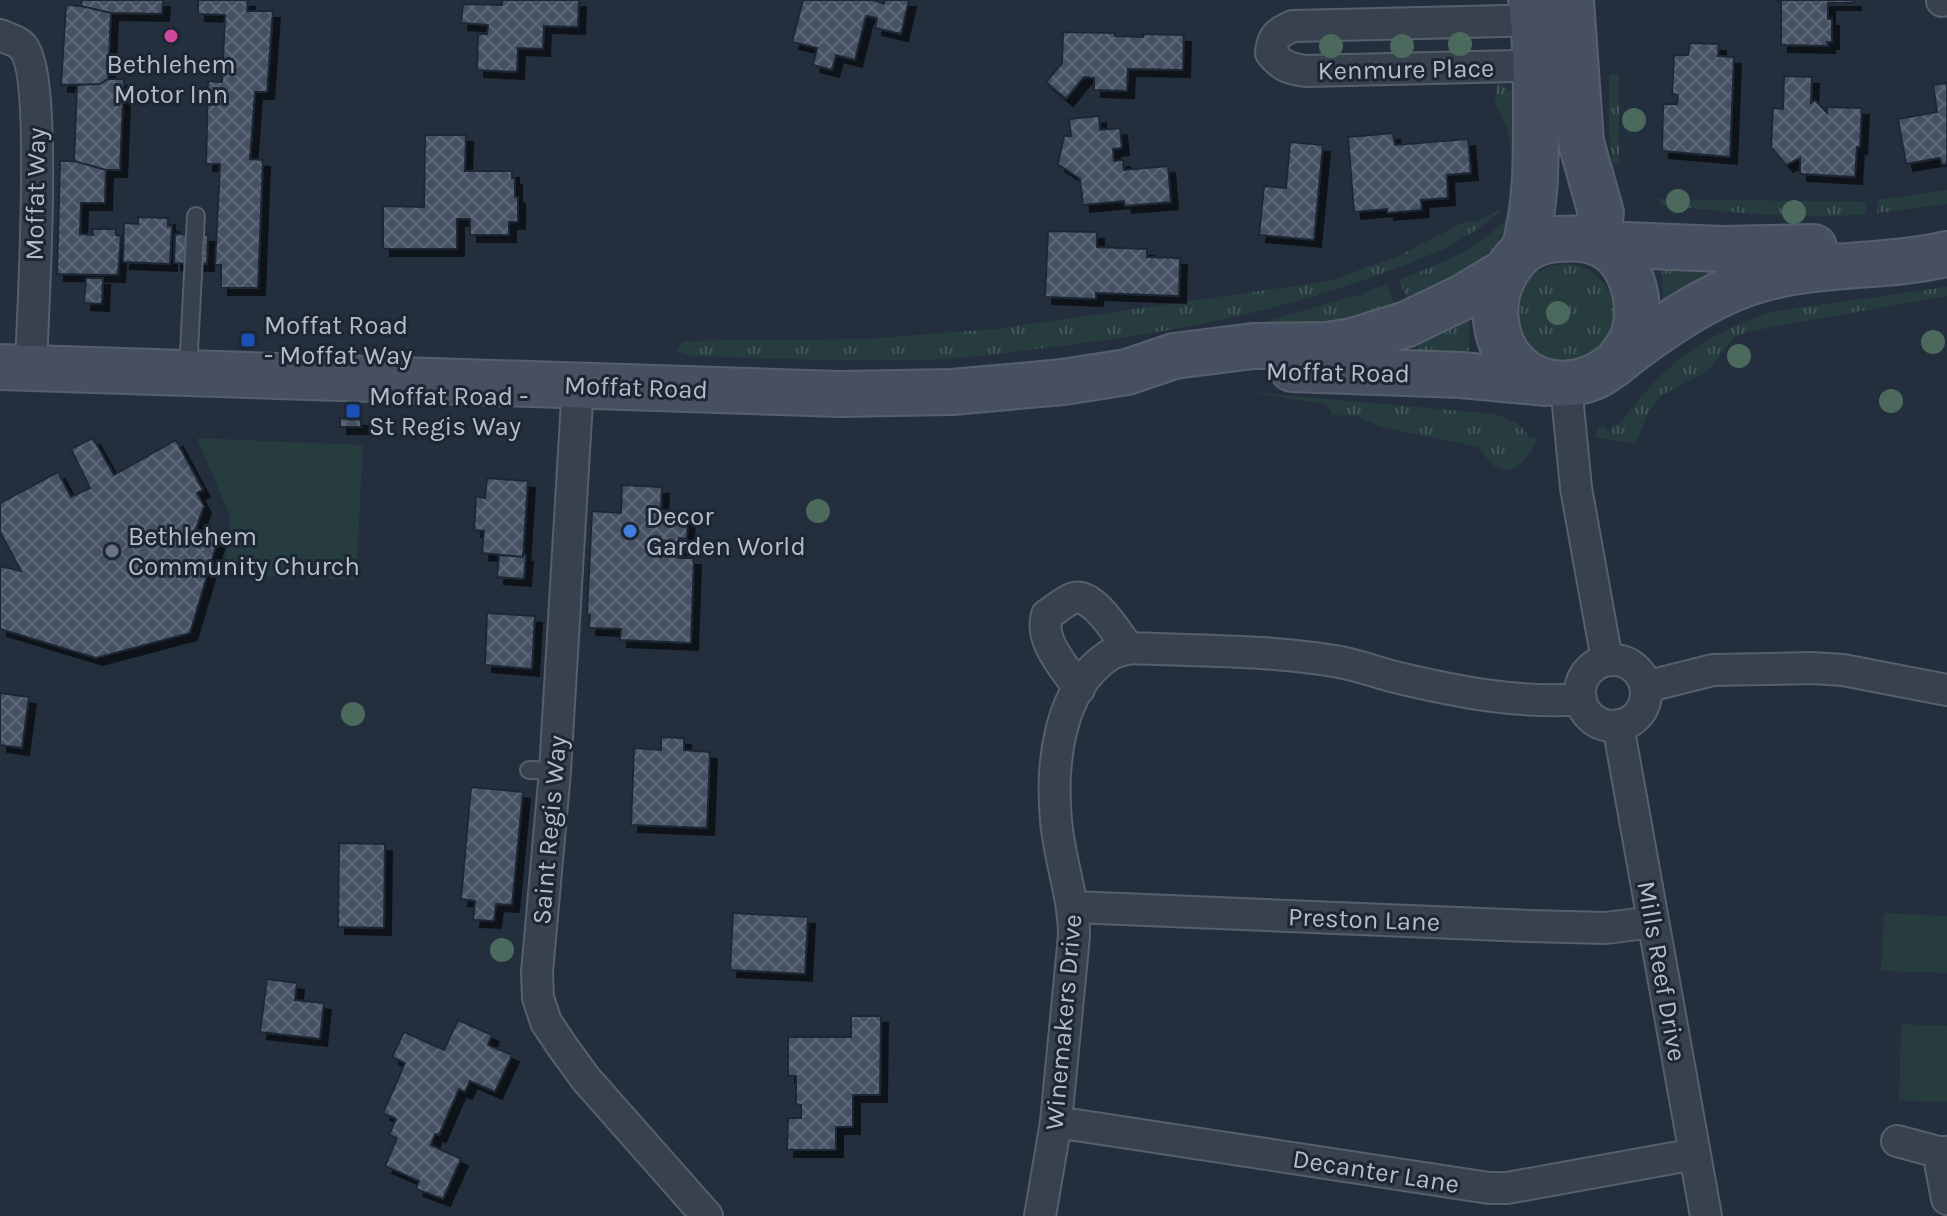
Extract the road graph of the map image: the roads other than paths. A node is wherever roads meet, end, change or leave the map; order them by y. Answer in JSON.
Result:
{"nodes":[{"id":1,"x":1552,"y":10,"type":"edge"},
{"id":2,"x":0,"y":35,"type":"edge"},
{"id":3,"x":1557,"y":65,"type":"junction"},
{"id":4,"x":196,"y":216,"type":"dead end"},
{"id":5,"x":1947,"y":236,"type":"edge"},
{"id":6,"x":1599,"y":243,"type":"junction"},
{"id":7,"x":1947,"y":254,"type":"edge"},
{"id":8,"x":1515,"y":261,"type":"junction"},
{"id":9,"x":1615,"y":364,"type":"junction"},
{"id":10,"x":15,"y":367,"type":"edge"},
{"id":11,"x":188,"y":372,"type":"junction"},
{"id":12,"x":1127,"y":372,"type":"junction"},
{"id":13,"x":578,"y":384,"type":"junction"},
{"id":14,"x":1557,"y":384,"type":"junction"},
{"id":15,"x":1129,"y":649,"type":"junction"},
{"id":16,"x":1607,"y":660,"type":"junction"},
{"id":17,"x":1645,"y":687,"type":"junction"},
{"id":18,"x":1079,"y":689,"type":"junction"},
{"id":19,"x":1947,"y":690,"type":"edge"},
{"id":20,"x":1581,"y":699,"type":"junction"},
{"id":21,"x":1618,"y":725,"type":"junction"},
{"id":22,"x":1074,"y":907,"type":"junction"},
{"id":23,"x":1653,"y":922,"type":"junction"},
{"id":24,"x":1056,"y":1122,"type":"junction"},
{"id":25,"x":1897,"y":1141,"type":"dead end"},
{"id":26,"x":1943,"y":1152,"type":"edge"},
{"id":27,"x":1695,"y":1154,"type":"junction"},
{"id":28,"x":1947,"y":1199,"type":"edge"},
{"id":29,"x":707,"y":1216,"type":"edge"},
{"id":30,"x":1040,"y":1216,"type":"edge"},
{"id":31,"x":1706,"y":1216,"type":"edge"}],
"edges":[{"from":1,"to":3,"type":"main road"},
{"from":1,"to":3,"type":"street","name":"Kenmure Place"},
{"from":2,"to":10,"type":"street","name":"Moffat Way"},
{"from":3,"to":6,"type":"main road"},
{"from":3,"to":8,"type":"main road"},
{"from":4,"to":11,"type":"lane"},
{"from":5,"to":6,"type":"main road","name":"Moffat Road"},
{"from":6,"to":8,"type":"main road","name":"Moffat Road"},
{"from":6,"to":9,"type":"main road"},
{"from":7,"to":9,"type":"main road","name":"Moffat Road"},
{"from":8,"to":12,"type":"main road","name":"Moffat Road"},
{"from":8,"to":14,"type":"main road"},
{"from":9,"to":14,"type":"main road","name":"Moffat Road"},
{"from":10,"to":11,"type":"main road","name":"Moffat Road"},
{"from":11,"to":13,"type":"main road","name":"Moffat Road"},
{"from":12,"to":13,"type":"main road","name":"Moffat Road"},
{"from":12,"to":14,"type":"main road","name":"Moffat Road"},
{"from":13,"to":29,"type":"street","name":"Saint Regis Way"},
{"from":14,"to":16,"type":"street"},
{"from":15,"to":18,"type":"street","name":"Winemakers Drive"},
{"from":15,"to":18,"type":"street"},
{"from":15,"to":20,"type":"street"},
{"from":16,"to":17,"type":"street"},
{"from":16,"to":20,"type":"street"},
{"from":17,"to":19,"type":"street"},
{"from":17,"to":21,"type":"street"},
{"from":18,"to":22,"type":"street","name":"Winemakers Drive"},
{"from":20,"to":21,"type":"street"},
{"from":21,"to":23,"type":"street","name":"Mills Reef Drive"},
{"from":22,"to":23,"type":"street","name":"Preston Lane"},
{"from":22,"to":24,"type":"street","name":"Winemakers Drive"},
{"from":23,"to":27,"type":"street","name":"Mills Reef Drive"},
{"from":24,"to":27,"type":"street","name":"Decanter Lane"},
{"from":24,"to":30,"type":"street","name":"Winemakers Drive"},
{"from":25,"to":26,"type":"street"},
{"from":26,"to":28,"type":"street"},
{"from":27,"to":31,"type":"street","name":"Mills Reef Drive"}]}
